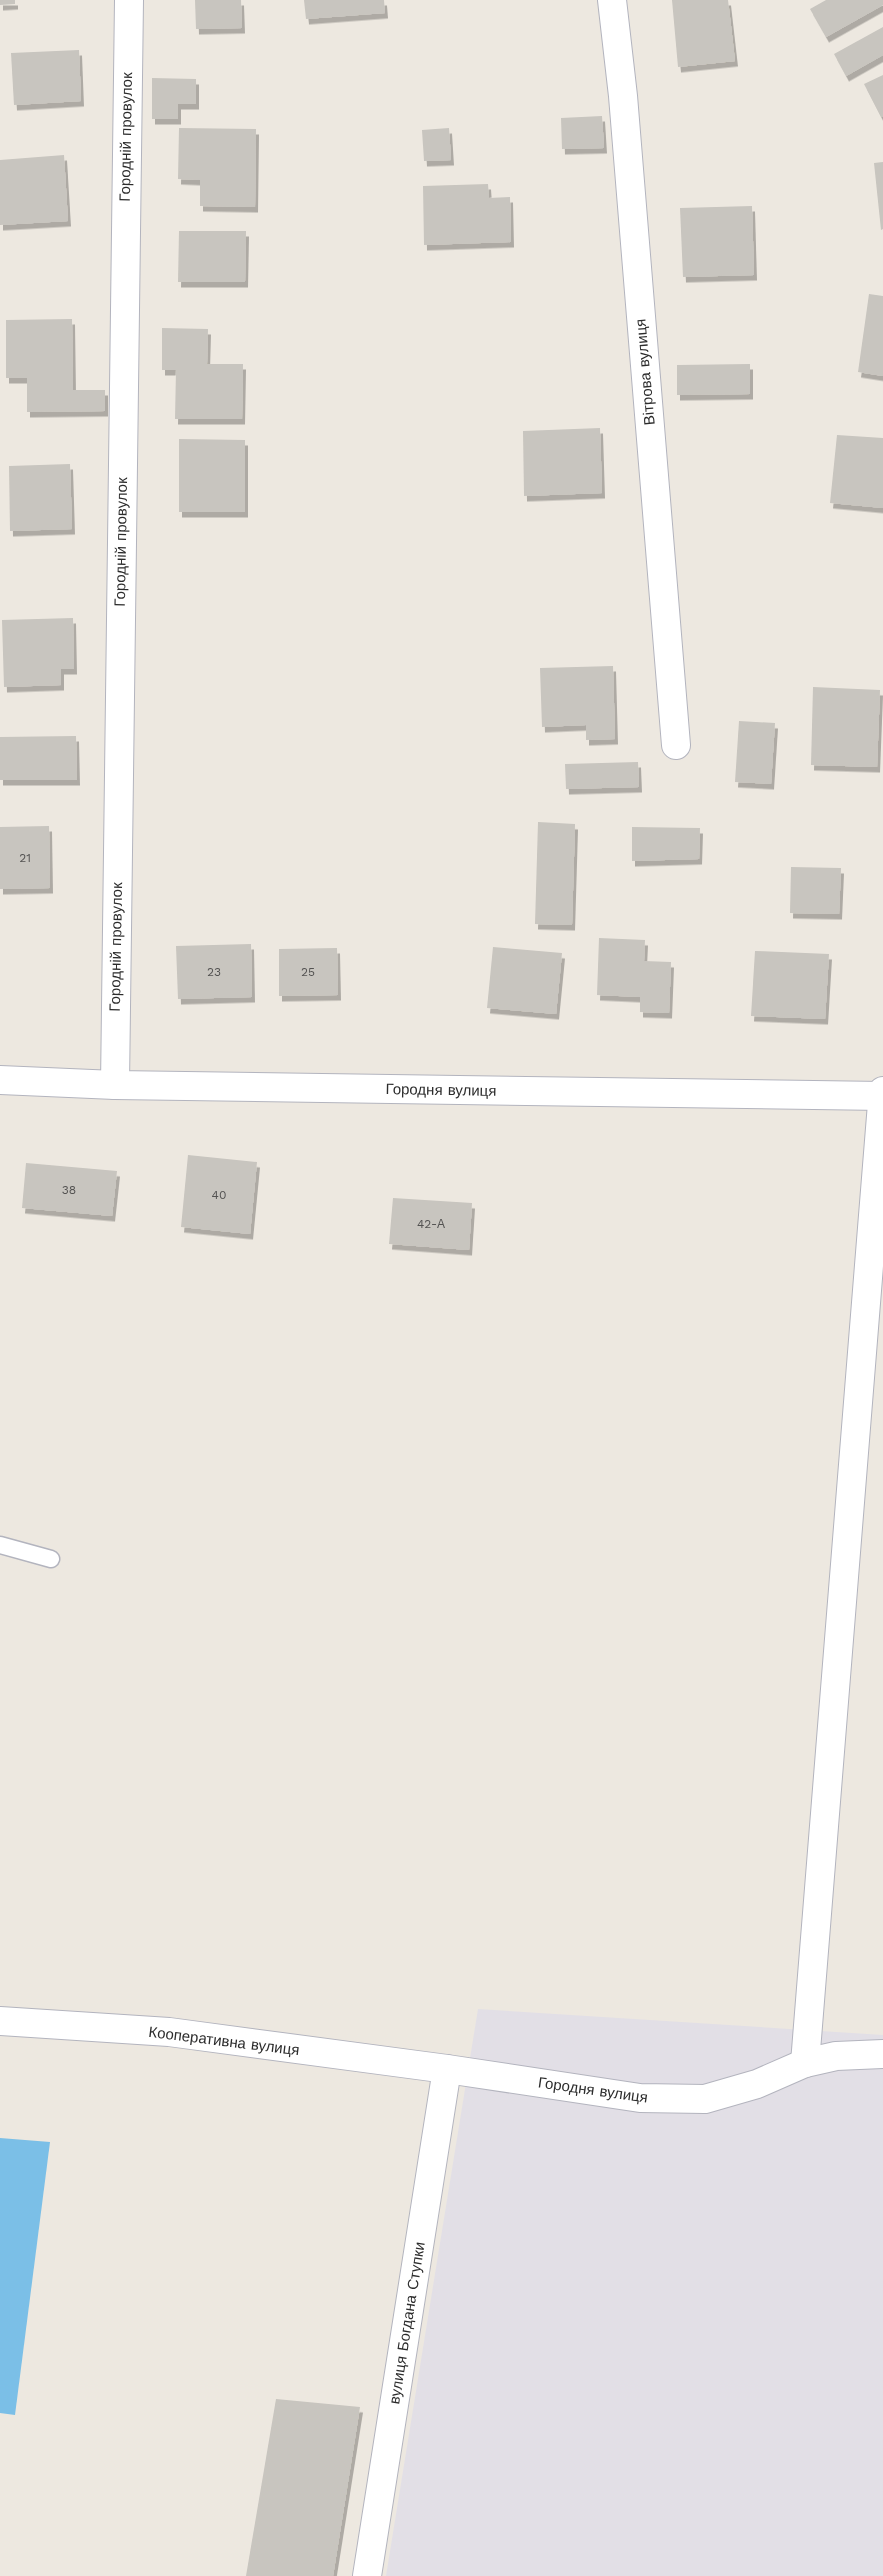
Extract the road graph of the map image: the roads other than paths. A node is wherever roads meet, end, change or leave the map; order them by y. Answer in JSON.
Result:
{"nodes":[{"id":1,"x":129,"y":0,"type":"edge"},
{"id":2,"x":612,"y":0,"type":"edge"},
{"id":3,"x":676,"y":745,"type":"dead end"},
{"id":4,"x":0,"y":1080,"type":"edge"},
{"id":5,"x":115,"y":1085,"type":"junction"},
{"id":6,"x":883,"y":1091,"type":"edge"},
{"id":7,"x":883,"y":1096,"type":"edge"},
{"id":8,"x":0,"y":1545,"type":"edge"},
{"id":9,"x":51,"y":1559,"type":"dead end"},
{"id":10,"x":0,"y":2021,"type":"edge"},
{"id":11,"x":883,"y":2054,"type":"edge"},
{"id":12,"x":805,"y":2063,"type":"junction"},
{"id":13,"x":446,"y":2069,"type":"junction"},
{"id":14,"x":367,"y":2576,"type":"edge"}],
"edges":[{"from":1,"to":5,"type":"street","name":"Городній провулок"},
{"from":2,"to":3,"type":"street","name":"Вітрова вулиця"},
{"from":4,"to":5,"type":"street","name":"Городня вулиця"},
{"from":5,"to":7,"type":"street","name":"Городня вулиця"},
{"from":6,"to":7,"type":"street"},
{"from":7,"to":12,"type":"street"},
{"from":8,"to":9,"type":"lane"},
{"from":10,"to":13,"type":"street","name":"Кооперативна вулиця"},
{"from":11,"to":12,"type":"street","name":"Городня вулиця"},
{"from":12,"to":13,"type":"street","name":"Городня вулиця"},
{"from":13,"to":14,"type":"street","name":"вулиця Богдана Ступки"}]}
